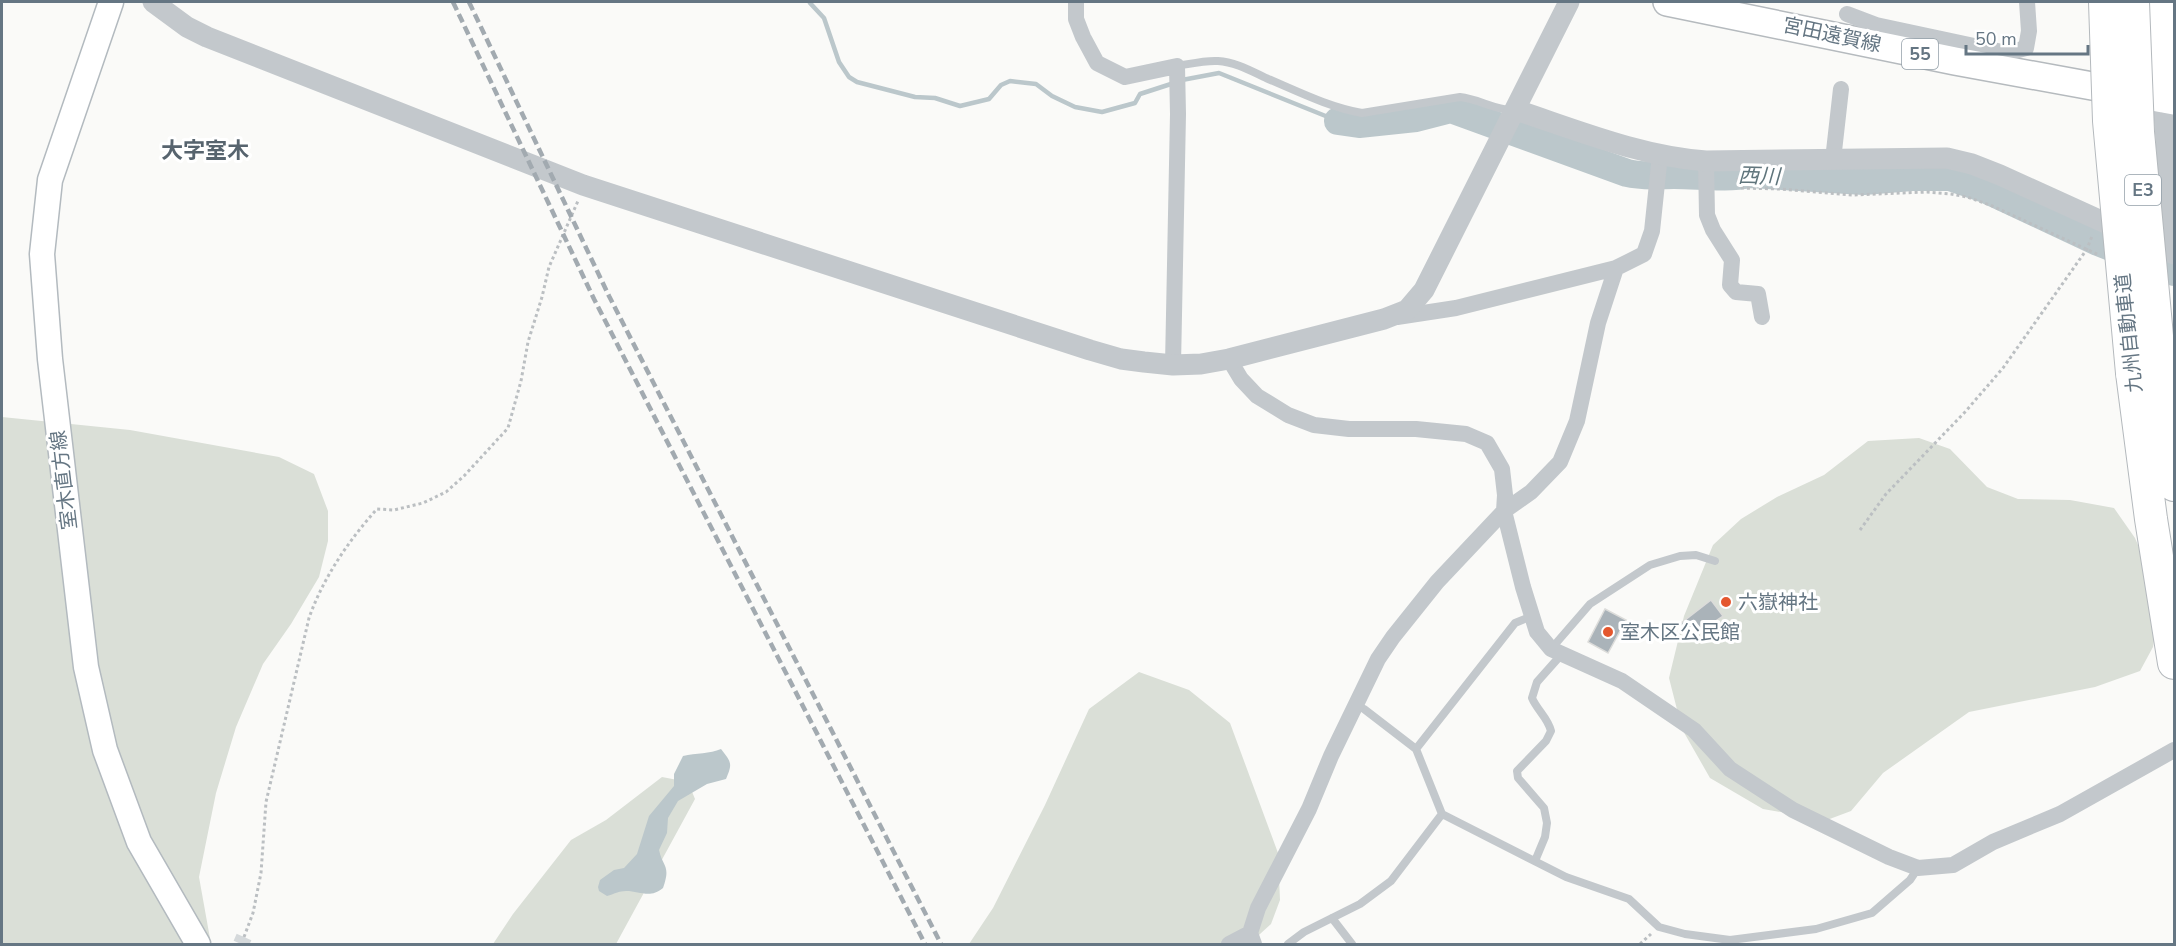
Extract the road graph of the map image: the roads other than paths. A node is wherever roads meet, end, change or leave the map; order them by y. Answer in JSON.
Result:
{"nodes":[{"id":1,"x":111,"y":2,"type":"edge"},
{"id":2,"x":153,"y":2,"type":"edge"},
{"id":3,"x":1076,"y":2,"type":"edge"},
{"id":4,"x":1569,"y":2,"type":"edge"},
{"id":5,"x":1667,"y":2,"type":"edge"},
{"id":6,"x":2027,"y":2,"type":"edge"},
{"id":7,"x":2105,"y":2,"type":"edge"},
{"id":8,"x":2152,"y":3,"type":"edge"},
{"id":9,"x":1847,"y":17,"type":"edge"},
{"id":10,"x":1177,"y":66,"type":"junction"},
{"id":11,"x":1840,"y":89,"type":"dead end"},
{"id":12,"x":2169,"y":100,"type":"edge"},
{"id":13,"x":1516,"y":110,"type":"junction"},
{"id":14,"x":1660,"y":155,"type":"junction"},
{"id":15,"x":1833,"y":160,"type":"junction"},
{"id":16,"x":1706,"y":161,"type":"junction"},
{"id":17,"x":2175,"y":249,"type":"edge"},
{"id":18,"x":2175,"y":254,"type":"edge"},
{"id":19,"x":1616,"y":267,"type":"junction"},
{"id":20,"x":1762,"y":317,"type":"dead end"},
{"id":21,"x":1384,"y":319,"type":"junction"},
{"id":22,"x":1229,"y":359,"type":"junction"},
{"id":23,"x":1173,"y":364,"type":"junction"},
{"id":24,"x":2147,"y":376,"type":"junction"},
{"id":25,"x":2175,"y":485,"type":"edge"},
{"id":26,"x":1504,"y":512,"type":"junction"},
{"id":27,"x":1714,"y":561,"type":"dead end"},
{"id":28,"x":1532,"y":616,"type":"junction"},
{"id":29,"x":1556,"y":652,"type":"junction"},
{"id":30,"x":2175,"y":663,"type":"edge"},
{"id":31,"x":1356,"y":705,"type":"junction"},
{"id":32,"x":1416,"y":749,"type":"junction"},
{"id":33,"x":2175,"y":750,"type":"edge"},
{"id":34,"x":1442,"y":814,"type":"junction"},
{"id":35,"x":1535,"y":861,"type":"junction"},
{"id":36,"x":1918,"y":868,"type":"junction"},
{"id":37,"x":1332,"y":918,"type":"junction"},
{"id":38,"x":1252,"y":939,"type":"edge"},
{"id":39,"x":198,"y":945,"type":"edge"},
{"id":40,"x":1229,"y":945,"type":"edge"},
{"id":41,"x":1288,"y":945,"type":"edge"},
{"id":42,"x":1352,"y":945,"type":"edge"}],
"edges":[{"from":1,"to":39,"type":"main road","name":"室木直方線"},
{"from":2,"to":23,"type":"street"},
{"from":3,"to":10,"type":"street"},
{"from":4,"to":13,"type":"street"},
{"from":5,"to":9,"type":"main road","name":"宮田遠賀線","number":"55"},
{"from":6,"to":9,"type":"street"},
{"from":7,"to":24,"type":"highway","name":"九州自動車道","number":"E3","bridge":true},
{"from":8,"to":12,"type":"main road"},
{"from":8,"to":24,"type":"highway","name":"九州自動車道","number":"E3","bridge":true},
{"from":9,"to":12,"type":"main road","name":"宮田遠賀線","number":"55"},
{"from":10,"to":13,"type":"lane"},
{"from":10,"to":23,"type":"street"},
{"from":11,"to":15,"type":"street"},
{"from":12,"to":17,"type":"street"},
{"from":13,"to":14,"type":"street"},
{"from":13,"to":21,"type":"street"},
{"from":14,"to":16,"type":"street"},
{"from":14,"to":19,"type":"street"},
{"from":15,"to":16,"type":"street"},
{"from":15,"to":18,"type":"street"},
{"from":16,"to":20,"type":"street"},
{"from":19,"to":21,"type":"street"},
{"from":19,"to":26,"type":"street"},
{"from":21,"to":22,"type":"street"},
{"from":22,"to":23,"type":"street"},
{"from":22,"to":26,"type":"street"},
{"from":24,"to":25,"type":"highway","name":"九州自動車道","number":"E3"},
{"from":24,"to":30,"type":"highway","name":"九州自動車道","number":"E3"},
{"from":26,"to":28,"type":"street"},
{"from":26,"to":31,"type":"street"},
{"from":27,"to":29,"type":"lane"},
{"from":28,"to":29,"type":"street"},
{"from":28,"to":32,"type":"lane"},
{"from":29,"to":35,"type":"lane"},
{"from":29,"to":36,"type":"street"},
{"from":31,"to":32,"type":"lane"},
{"from":31,"to":38,"type":"street"},
{"from":32,"to":34,"type":"lane"},
{"from":33,"to":36,"type":"street"},
{"from":34,"to":35,"type":"lane"},
{"from":34,"to":37,"type":"lane"},
{"from":35,"to":36,"type":"lane"},
{"from":37,"to":41,"type":"lane"},
{"from":37,"to":42,"type":"lane"},
{"from":38,"to":40,"type":"street"}]}
